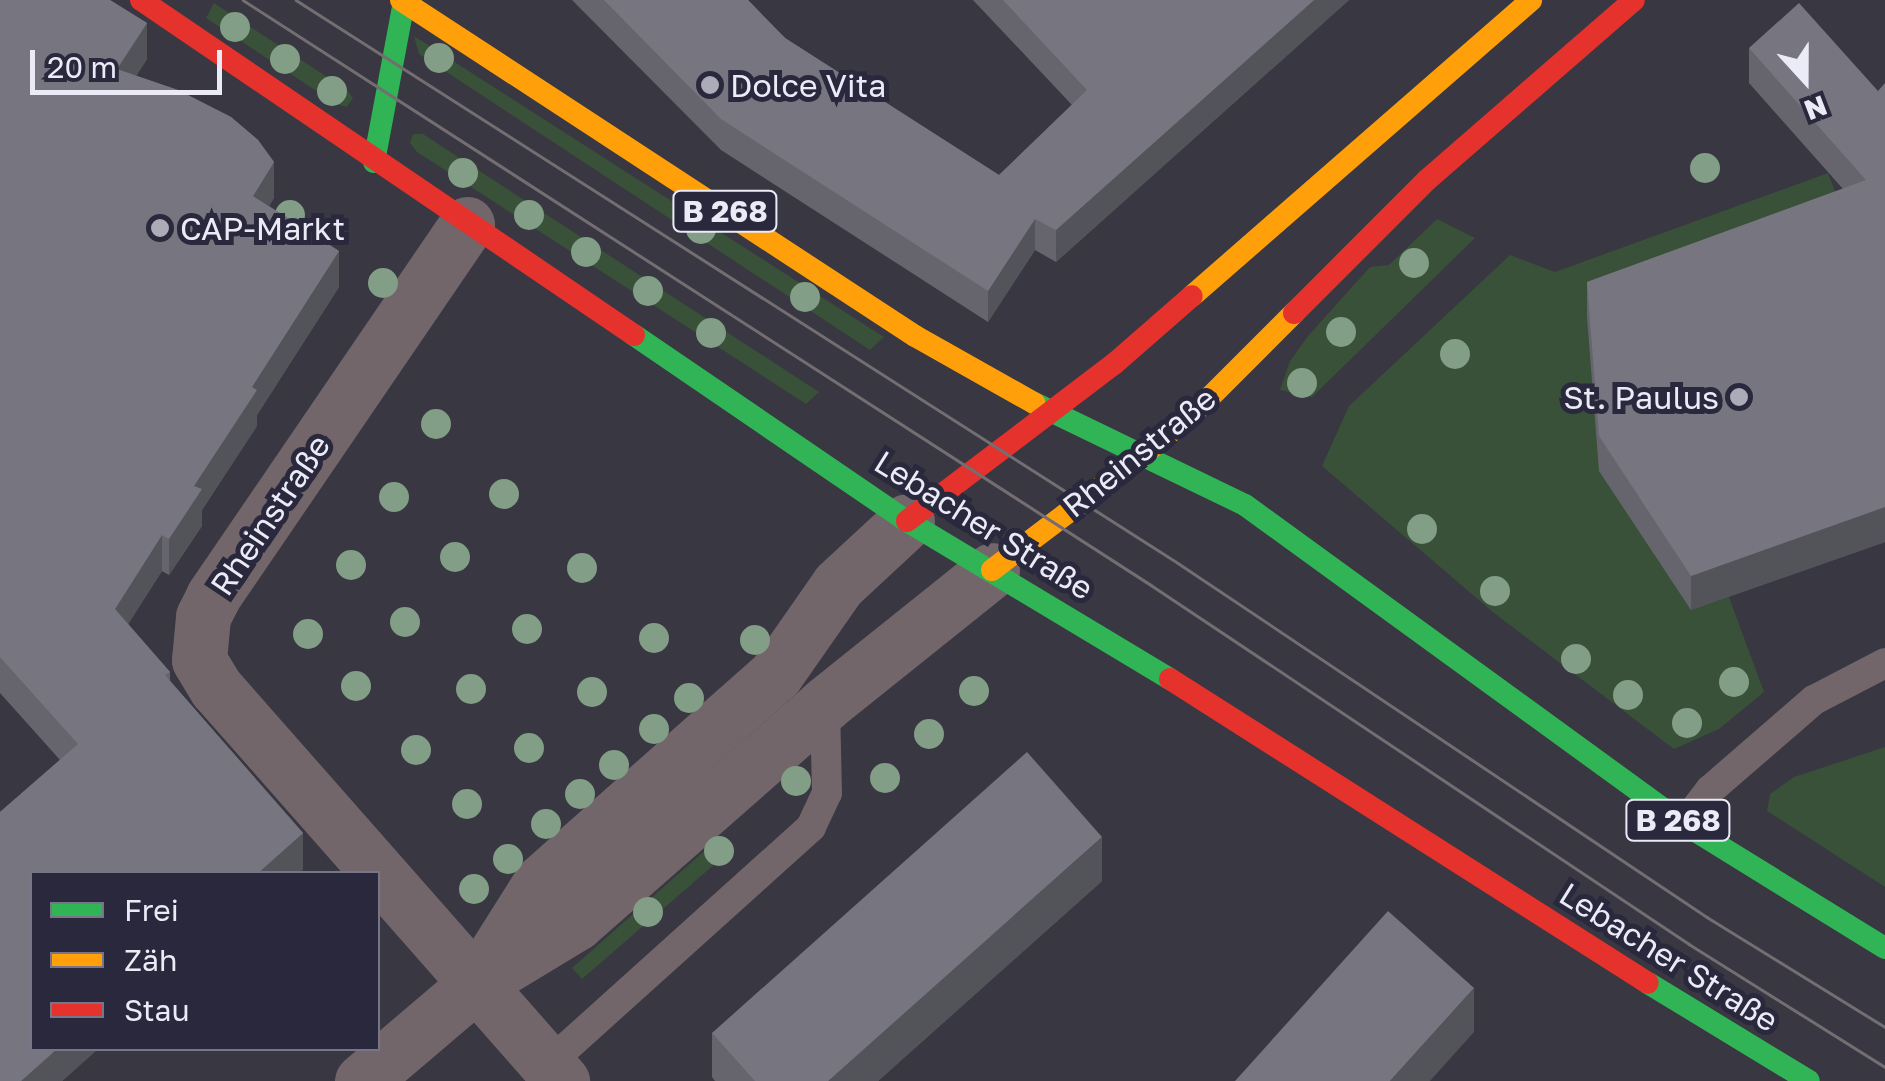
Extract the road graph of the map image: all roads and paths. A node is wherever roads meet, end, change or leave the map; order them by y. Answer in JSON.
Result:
{"nodes":[{"id":1,"x":141,"y":0,"type":"edge"},
{"id":2,"x":403,"y":0,"type":"edge"},
{"id":3,"x":1531,"y":0,"type":"edge"},
{"id":4,"x":1634,"y":0,"type":"edge"},
{"id":5,"x":374,"y":162,"type":"junction"},
{"id":6,"x":468,"y":224,"type":"junction"},
{"id":7,"x":1054,"y":414,"type":"junction"},
{"id":8,"x":1141,"y":457,"type":"junction"},
{"id":9,"x":908,"y":521,"type":"junction"},
{"id":10,"x":992,"y":570,"type":"junction"},
{"id":11,"x":1885,"y":663,"type":"edge"},
{"id":12,"x":825,"y":704,"type":"junction"},
{"id":13,"x":1684,"y":824,"type":"junction"},
{"id":14,"x":377,"y":871,"type":"edge"},
{"id":15,"x":380,"y":874,"type":"edge"},
{"id":16,"x":1885,"y":948,"type":"edge"},
{"id":17,"x":476,"y":983,"type":"junction"},
{"id":18,"x":555,"y":1073,"type":"edge"},
{"id":19,"x":362,"y":1081,"type":"edge"},
{"id":20,"x":1809,"y":1081,"type":"edge"}],
"edges":[{"from":1,"to":5,"type":"main road","name":"Lebacher Straße"},
{"from":2,"to":5,"type":"main road"},
{"from":2,"to":7,"type":"main road","number":"B 268"},
{"from":3,"to":7,"type":"main road","name":"Rheinstraße"},
{"from":4,"to":8,"type":"main road","name":"Rheinstraße"},
{"from":5,"to":6,"type":"main road","name":"Lebacher Straße"},
{"from":6,"to":9,"type":"main road","name":"Lebacher Straße"},
{"from":6,"to":14,"type":"street","name":"Rheinstraße"},
{"from":7,"to":8,"type":"main road","number":"B 268"},
{"from":7,"to":9,"type":"main road","name":"Rheinstraße"},
{"from":8,"to":10,"type":"main road","name":"Rheinstraße"},
{"from":8,"to":13,"type":"main road","number":"B 268"},
{"from":9,"to":10,"type":"main road","name":"Lebacher Straße"},
{"from":9,"to":17,"type":"street","name":"Rheinstraße"},
{"from":10,"to":12,"type":"street","name":"Rheinstraße"},
{"from":10,"to":20,"type":"main road","name":"Lebacher Straße"},
{"from":11,"to":13,"type":"lane"},
{"from":12,"to":17,"type":"street","name":"Rheinstraße"},
{"from":12,"to":18,"type":"lane"},
{"from":13,"to":16,"type":"main road","number":"B 268"},
{"from":15,"to":17,"type":"street","name":"Rheinstraße"},
{"from":17,"to":18,"type":"street"},
{"from":17,"to":19,"type":"street","name":"Rheinstraße"}]}
